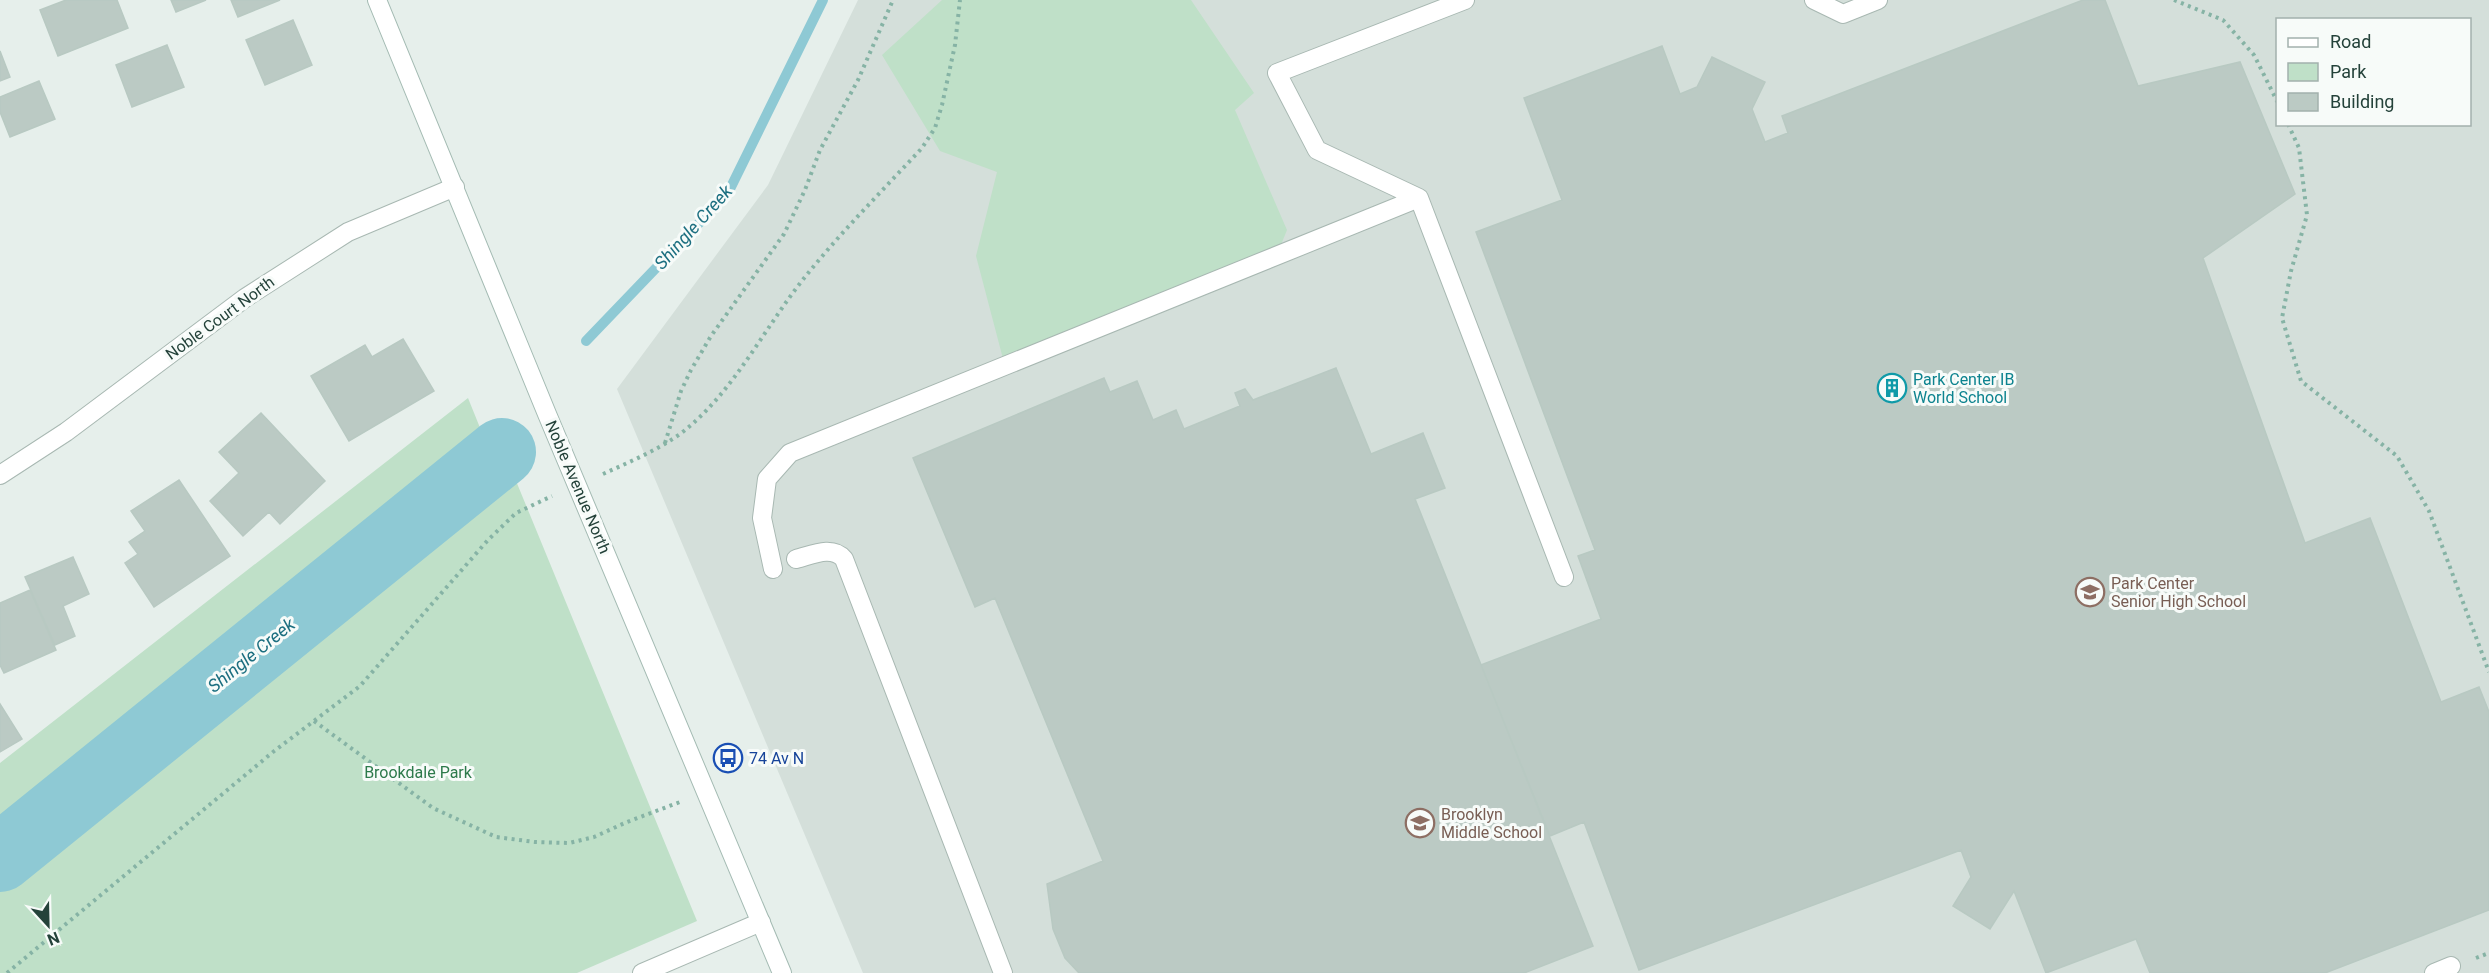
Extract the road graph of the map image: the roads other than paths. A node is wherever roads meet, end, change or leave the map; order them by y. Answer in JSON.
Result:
{"nodes":[{"id":1,"x":377,"y":0,"type":"edge"},
{"id":2,"x":1465,"y":0,"type":"edge"},
{"id":3,"x":1814,"y":0,"type":"edge"},
{"id":4,"x":1878,"y":0,"type":"edge"},
{"id":5,"x":455,"y":187,"type":"junction"},
{"id":6,"x":1419,"y":198,"type":"junction"},
{"id":7,"x":0,"y":475,"type":"edge"},
{"id":8,"x":796,"y":559,"type":"dead end"},
{"id":9,"x":773,"y":568,"type":"dead end"},
{"id":10,"x":1564,"y":577,"type":"dead end"},
{"id":11,"x":761,"y":922,"type":"junction"},
{"id":12,"x":642,"y":973,"type":"edge"},
{"id":13,"x":782,"y":973,"type":"edge"},
{"id":14,"x":1003,"y":973,"type":"edge"}],
"edges":[{"from":1,"to":5,"type":"street","name":"Noble Avenue North"},
{"from":2,"to":6,"type":"street"},
{"from":3,"to":4,"type":"street"},
{"from":5,"to":7,"type":"street","name":"Noble Court North"},
{"from":5,"to":11,"type":"street","name":"Noble Avenue North"},
{"from":6,"to":9,"type":"street"},
{"from":6,"to":10,"type":"street"},
{"from":8,"to":14,"type":"street"},
{"from":11,"to":12,"type":"street"},
{"from":11,"to":13,"type":"street","name":"Noble Avenue North"}]}
